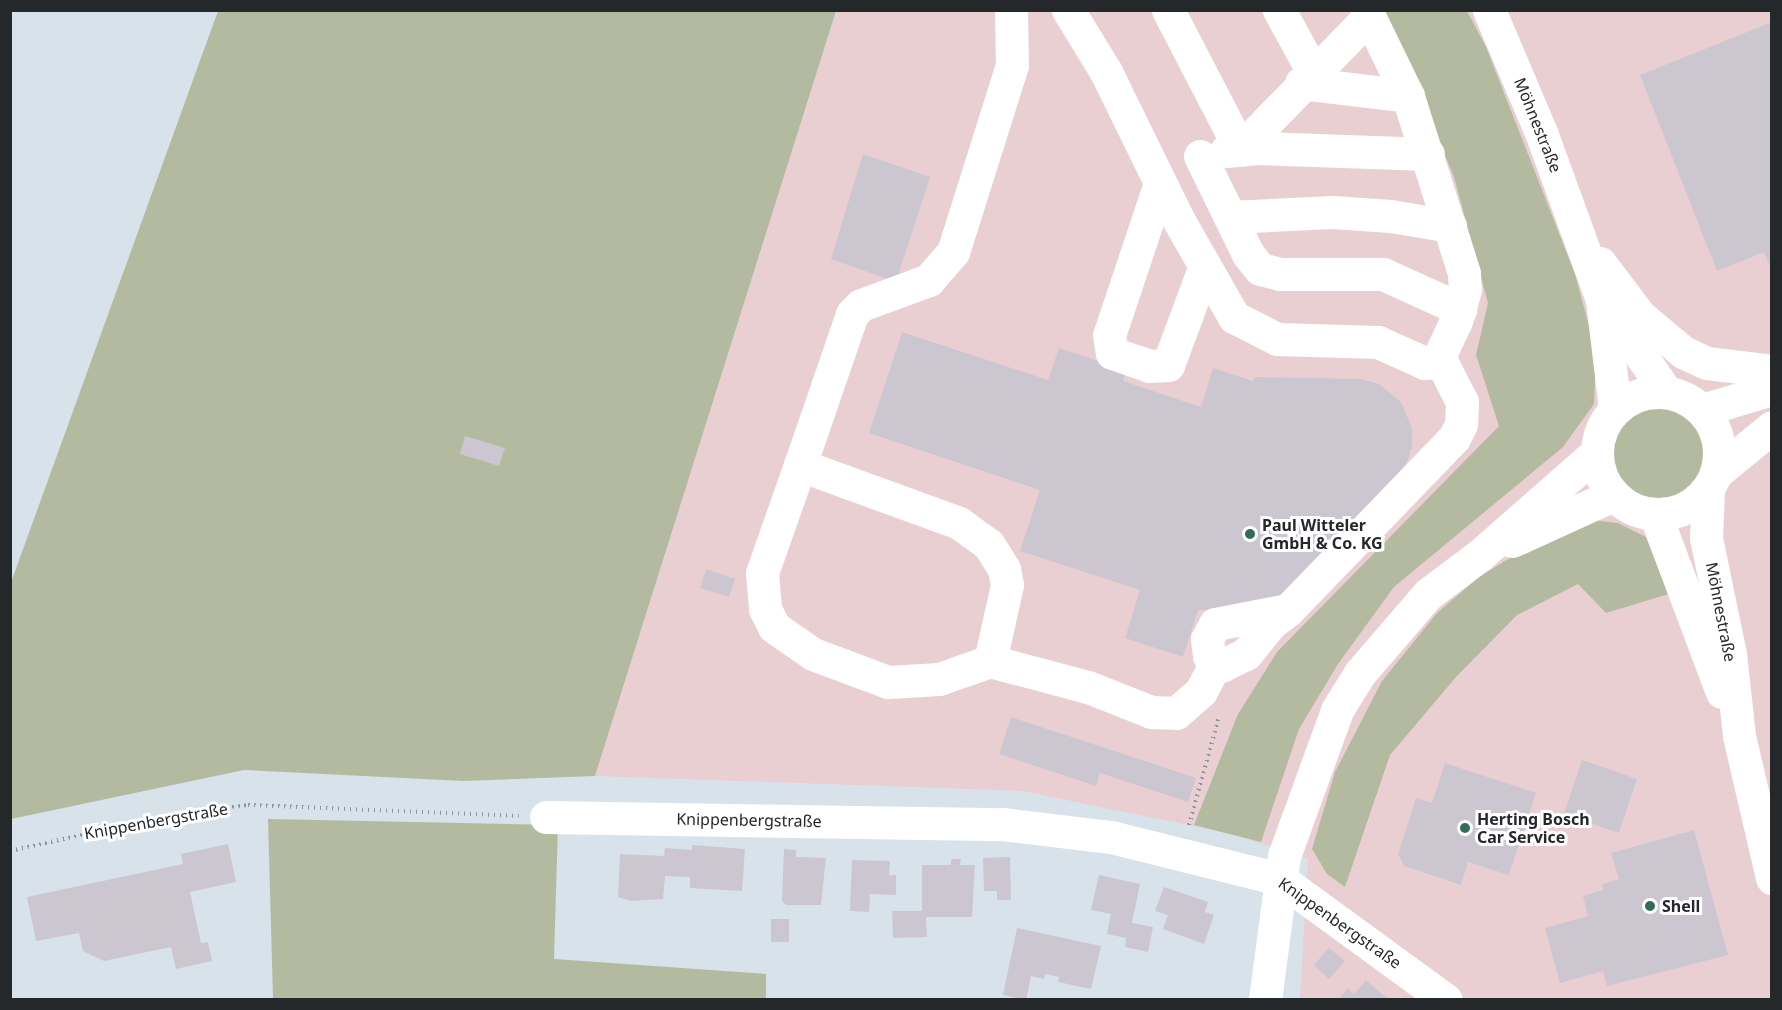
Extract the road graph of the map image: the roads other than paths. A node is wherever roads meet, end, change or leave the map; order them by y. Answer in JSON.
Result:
{"nodes":[{"id":1,"x":1011,"y":10,"type":"edge"},
{"id":2,"x":1068,"y":10,"type":"edge"},
{"id":3,"x":1168,"y":10,"type":"edge"},
{"id":4,"x":1279,"y":10,"type":"edge"},
{"id":5,"x":1488,"y":10,"type":"edge"},
{"id":6,"x":1367,"y":14,"type":"edge"},
{"id":7,"x":1307,"y":77,"type":"junction"},
{"id":8,"x":1408,"y":96,"type":"junction"},
{"id":9,"x":1240,"y":149,"type":"junction"},
{"id":10,"x":1428,"y":154,"type":"junction"},
{"id":11,"x":1200,"y":156,"type":"junction"},
{"id":12,"x":1155,"y":173,"type":"junction"},
{"id":13,"x":1230,"y":218,"type":"junction"},
{"id":14,"x":1450,"y":226,"type":"junction"},
{"id":15,"x":1583,"y":241,"type":"junction"},
{"id":16,"x":1204,"y":268,"type":"junction"},
{"id":17,"x":1602,"y":300,"type":"junction"},
{"id":18,"x":1460,"y":309,"type":"junction"},
{"id":19,"x":1439,"y":357,"type":"junction"},
{"id":20,"x":1772,"y":371,"type":"edge"},
{"id":21,"x":1772,"y":389,"type":"edge"},
{"id":22,"x":1666,"y":392,"type":"junction"},
{"id":23,"x":1615,"y":409,"type":"junction"},
{"id":24,"x":1702,"y":410,"type":"junction"},
{"id":25,"x":1772,"y":427,"type":"edge"},
{"id":26,"x":1596,"y":453,"type":"junction"},
{"id":27,"x":800,"y":465,"type":"junction"},
{"id":28,"x":1712,"y":481,"type":"junction"},
{"id":29,"x":1612,"y":495,"type":"junction"},
{"id":30,"x":1655,"y":514,"type":"junction"},
{"id":31,"x":1480,"y":555,"type":"junction"},
{"id":32,"x":990,"y":662,"type":"junction"},
{"id":33,"x":1739,"y":736,"type":"junction"},
{"id":34,"x":546,"y":817,"type":"road end"},
{"id":35,"x":1772,"y":878,"type":"edge"},
{"id":36,"x":1280,"y":879,"type":"junction"},
{"id":37,"x":1265,"y":999,"type":"edge"},
{"id":38,"x":1446,"y":999,"type":"edge"}],
"edges":[{"from":1,"to":27,"type":"main road"},
{"from":2,"to":12,"type":"main road"},
{"from":3,"to":9,"type":"main road"},
{"from":4,"to":7,"type":"main road"},
{"from":5,"to":15,"type":"main road","name":"Möhnestraße"},
{"from":6,"to":7,"type":"main road"},
{"from":6,"to":8,"type":"main road"},
{"from":7,"to":8,"type":"main road"},
{"from":7,"to":9,"type":"main road"},
{"from":8,"to":10,"type":"main road"},
{"from":9,"to":10,"type":"main road"},
{"from":9,"to":11,"type":"main road"},
{"from":10,"to":14,"type":"main road"},
{"from":11,"to":12,"type":"main road"},
{"from":11,"to":13,"type":"main road"},
{"from":12,"to":16,"type":"main road"},
{"from":12,"to":16,"type":"main road"},
{"from":13,"to":14,"type":"main road"},
{"from":13,"to":18,"type":"main road"},
{"from":14,"to":18,"type":"main road"},
{"from":15,"to":17,"type":"main road"},
{"from":15,"to":20,"type":"main road"},
{"from":16,"to":19,"type":"main road"},
{"from":17,"to":22,"type":"main road"},
{"from":17,"to":23,"type":"main road"},
{"from":18,"to":19,"type":"main road"},
{"from":19,"to":32,"type":"main road"},
{"from":21,"to":24,"type":"main road"},
{"from":22,"to":23,"type":"main road"},
{"from":22,"to":24,"type":"main road"},
{"from":23,"to":26,"type":"main road"},
{"from":24,"to":28,"type":"main road"},
{"from":25,"to":28,"type":"main road"},
{"from":26,"to":29,"type":"main road"},
{"from":26,"to":31,"type":"main road"},
{"from":27,"to":32,"type":"main road"},
{"from":27,"to":32,"type":"main road"},
{"from":28,"to":30,"type":"main road"},
{"from":28,"to":33,"type":"main road","name":"Möhnestraße"},
{"from":29,"to":30,"type":"main road"},
{"from":29,"to":31,"type":"main road"},
{"from":30,"to":33,"type":"main road","name":"Möhnestraße"},
{"from":31,"to":36,"type":"main road"},
{"from":33,"to":35,"type":"main road","name":"Möhnestraße"},
{"from":34,"to":36,"type":"main road","name":"Knippenbergstraße"},
{"from":36,"to":37,"type":"main road"},
{"from":36,"to":38,"type":"main road","name":"Knippenbergstraße"}]}
